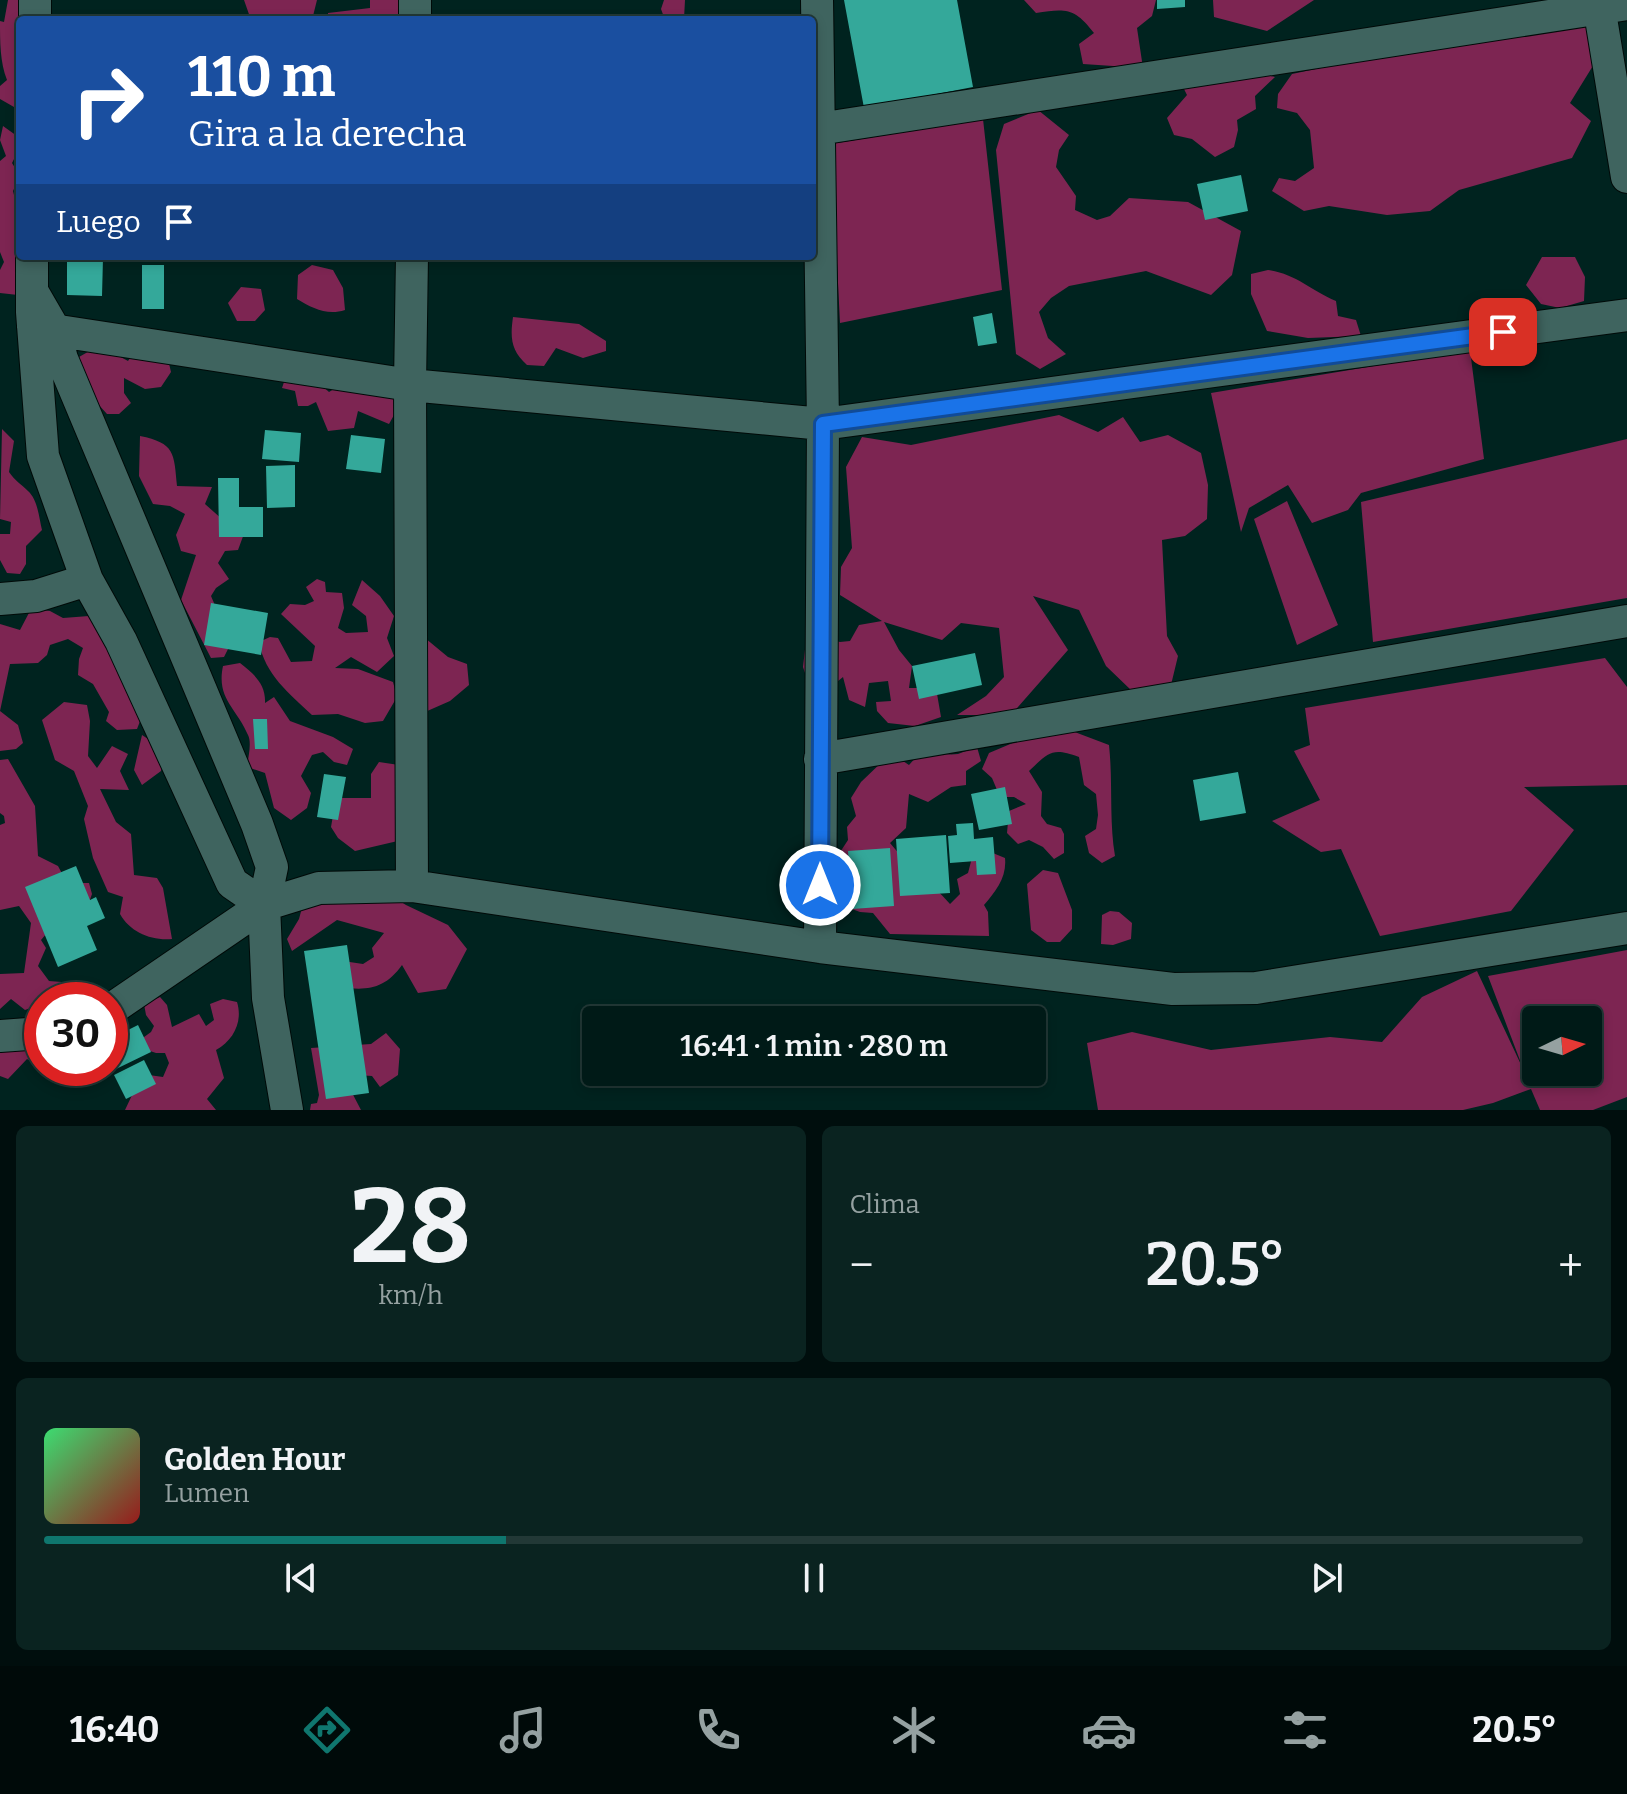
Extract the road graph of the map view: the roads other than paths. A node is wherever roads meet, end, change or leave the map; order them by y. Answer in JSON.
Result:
{"nodes":[{"id":1,"x":817,"y":0,"type":"edge"},
{"id":2,"x":1608,"y":4,"type":"edge"},
{"id":3,"x":816,"y":43,"type":"edge"},
{"id":4,"x":816,"y":130,"type":"edge"},
{"id":5,"x":1627,"y":177,"type":"edge"},
{"id":6,"x":816,"y":195,"type":"edge"},
{"id":7,"x":32,"y":260,"type":"edge"},
{"id":8,"x":412,"y":260,"type":"edge"},
{"id":9,"x":1627,"y":315,"type":"edge"},
{"id":10,"x":50,"y":338,"type":"junction"},
{"id":11,"x":410,"y":385,"type":"junction"},
{"id":12,"x":38,"y":392,"type":"junction"},
{"id":13,"x":823,"y":424,"type":"junction"},
{"id":14,"x":87,"y":580,"type":"junction"},
{"id":15,"x":0,"y":599,"type":"edge"},
{"id":16,"x":1627,"y":621,"type":"edge"},
{"id":17,"x":820,"y":759,"type":"junction"},
{"id":18,"x":412,"y":886,"type":"junction"},
{"id":19,"x":264,"y":905,"type":"junction"},
{"id":20,"x":1627,"y":928,"type":"edge"},
{"id":21,"x":820,"y":947,"type":"junction"},
{"id":22,"x":128,"y":998,"type":"edge"},
{"id":23,"x":24,"y":1034,"type":"edge"},
{"id":24,"x":0,"y":1036,"type":"edge"},
{"id":25,"x":287,"y":1110,"type":"edge"}],
"edges":[{"from":1,"to":3,"type":"street"},
{"from":2,"to":4,"type":"street"},
{"from":2,"to":5,"type":"street"},
{"from":6,"to":13,"type":"street"},
{"from":7,"to":10,"type":"street"},
{"from":8,"to":11,"type":"street"},
{"from":9,"to":13,"type":"street"},
{"from":10,"to":11,"type":"street"},
{"from":10,"to":12,"type":"street"},
{"from":10,"to":12,"type":"street"},
{"from":10,"to":19,"type":"street"},
{"from":11,"to":13,"type":"street"},
{"from":11,"to":18,"type":"street"},
{"from":12,"to":14,"type":"street"},
{"from":13,"to":17,"type":"street"},
{"from":14,"to":15,"type":"street"},
{"from":14,"to":19,"type":"street"},
{"from":16,"to":17,"type":"street"},
{"from":17,"to":21,"type":"street"},
{"from":18,"to":19,"type":"street"},
{"from":18,"to":21,"type":"street"},
{"from":19,"to":22,"type":"street"},
{"from":19,"to":25,"type":"street"},
{"from":20,"to":21,"type":"street"},
{"from":23,"to":24,"type":"street"}]}
